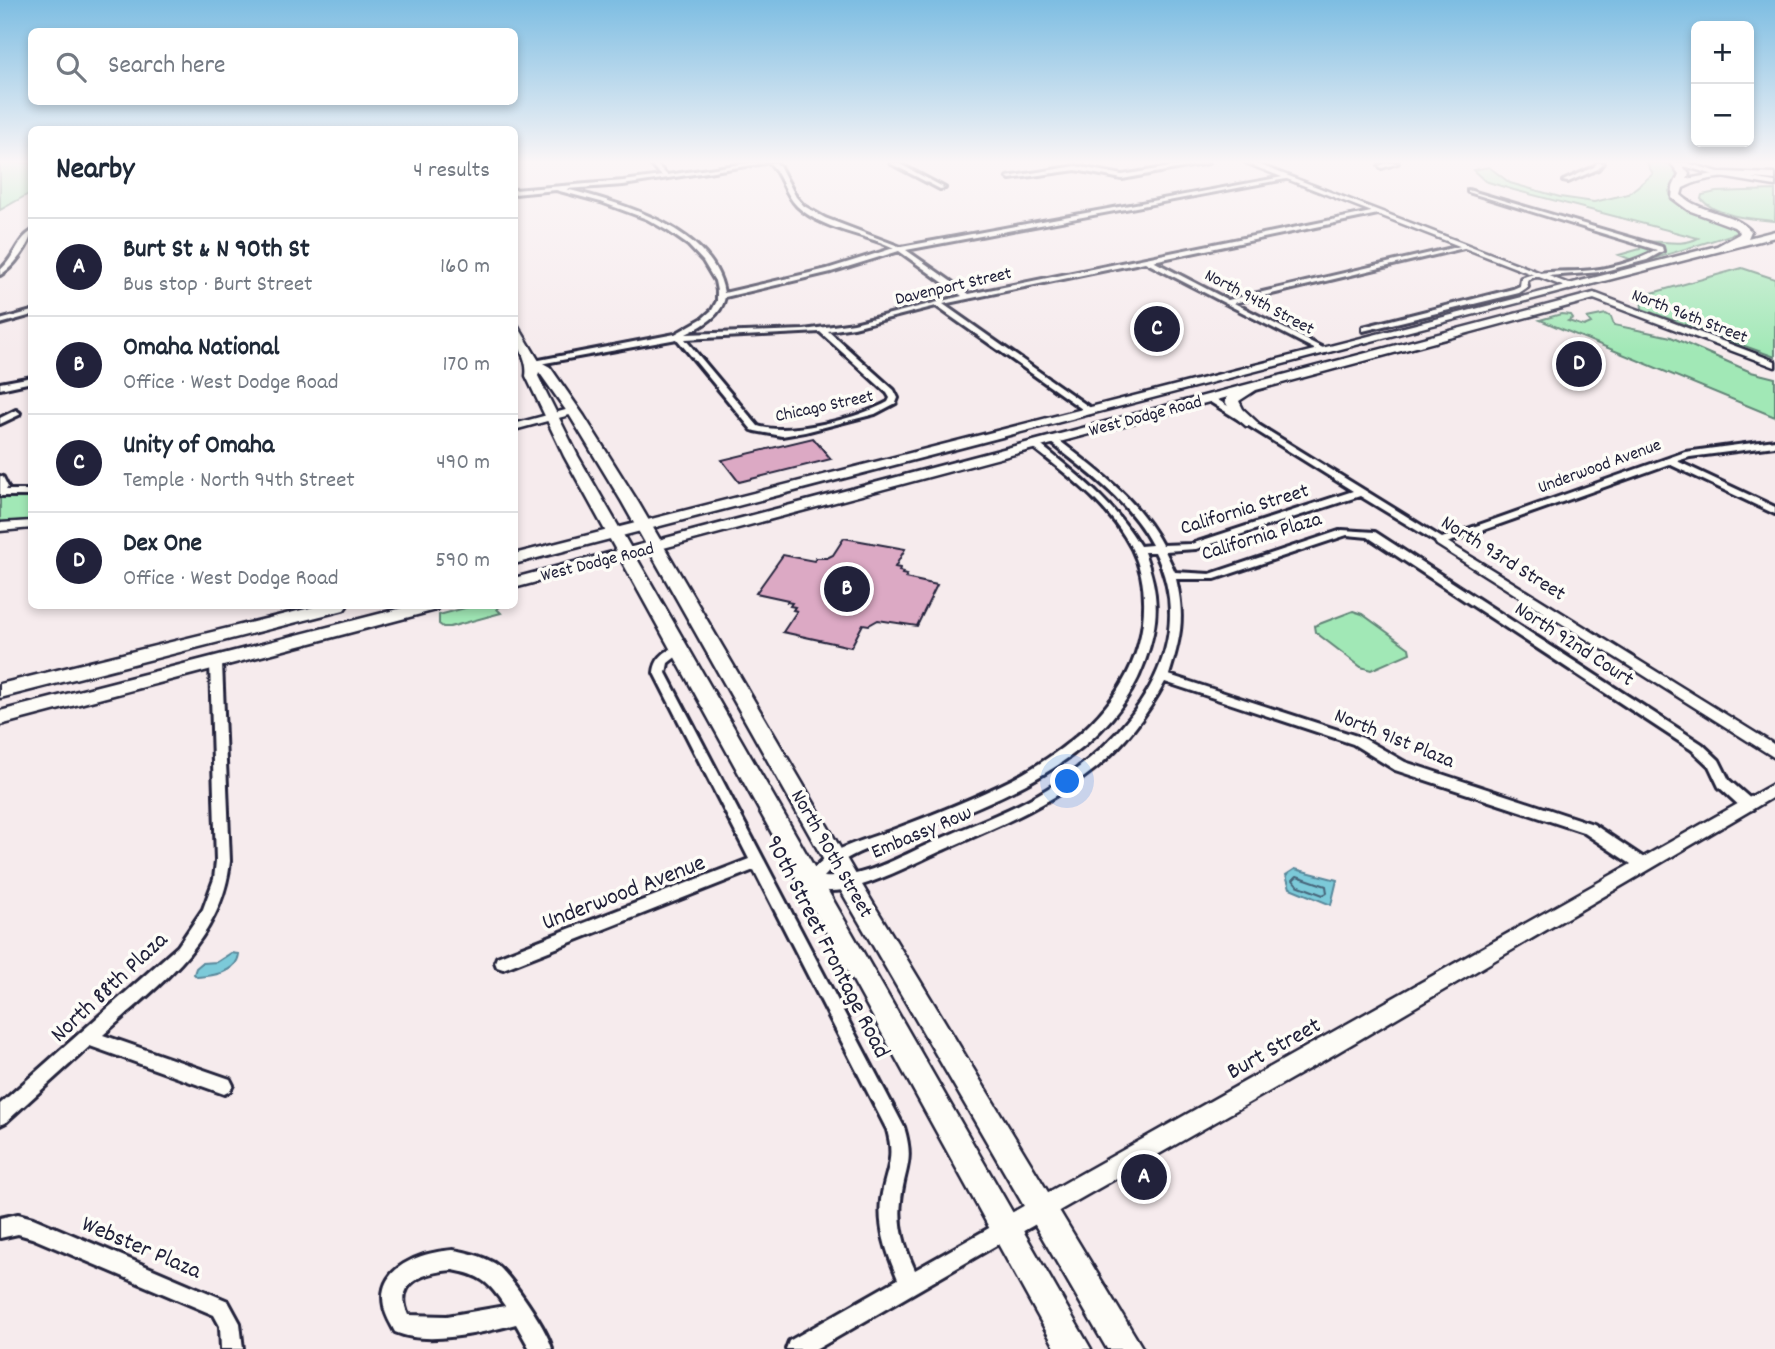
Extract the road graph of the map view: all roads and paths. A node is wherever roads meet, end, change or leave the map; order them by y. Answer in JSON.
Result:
{"nodes":[{"id":1,"x":660,"y":226,"type":"edge"},
{"id":2,"x":844,"y":226,"type":"edge"},
{"id":3,"x":1025,"y":226,"type":"edge"},
{"id":4,"x":1313,"y":226,"type":"edge"},
{"id":5,"x":1410,"y":226,"type":"edge"},
{"id":6,"x":1587,"y":226,"type":"edge"},
{"id":7,"x":1740,"y":226,"type":"edge"},
{"id":8,"x":1775,"y":234,"type":"edge"},
{"id":9,"x":28,"y":236,"type":"edge"},
{"id":10,"x":678,"y":236,"type":"joint"},
{"id":11,"x":1775,"y":245,"type":"edge"},
{"id":12,"x":1465,"y":247,"type":"junction"},
{"id":13,"x":1721,"y":248,"type":"junction"},
{"id":14,"x":899,"y":249,"type":"junction"},
{"id":15,"x":1762,"y":251,"type":"dead end"},
{"id":16,"x":1741,"y":255,"type":"junction"},
{"id":17,"x":1146,"y":260,"type":"junction"},
{"id":18,"x":0,"y":273,"type":"edge"},
{"id":19,"x":1538,"y":274,"type":"junction"},
{"id":20,"x":1573,"y":287,"type":"junction"},
{"id":21,"x":721,"y":296,"type":"junction"},
{"id":22,"x":1594,"y":296,"type":"junction"},
{"id":23,"x":968,"y":297,"type":"junction"},
{"id":24,"x":1227,"y":302,"type":"junction"},
{"id":25,"x":937,"y":303,"type":"junction"},
{"id":26,"x":28,"y":314,"type":"edge"},
{"id":27,"x":0,"y":322,"type":"edge"},
{"id":28,"x":822,"y":330,"type":"junction"},
{"id":29,"x":1366,"y":330,"type":"dead end"},
{"id":30,"x":678,"y":335,"type":"junction"},
{"id":31,"x":1387,"y":335,"type":"junction"},
{"id":32,"x":518,"y":336,"type":"edge"},
{"id":33,"x":1322,"y":351,"type":"junction"},
{"id":34,"x":534,"y":363,"type":"junction"},
{"id":35,"x":1775,"y":365,"type":"edge"},
{"id":36,"x":28,"y":380,"type":"edge"},
{"id":37,"x":1261,"y":384,"type":"junction"},
{"id":38,"x":0,"y":386,"type":"edge"},
{"id":39,"x":1210,"y":398,"type":"junction"},
{"id":40,"x":573,"y":411,"type":"junction"},
{"id":41,"x":1089,"y":411,"type":"junction"},
{"id":42,"x":16,"y":413,"type":"dead end"},
{"id":43,"x":550,"y":416,"type":"junction"},
{"id":44,"x":518,"y":420,"type":"edge"},
{"id":45,"x":0,"y":421,"type":"edge"},
{"id":46,"x":1251,"y":423,"type":"junction"},
{"id":47,"x":518,"y":426,"type":"edge"},
{"id":48,"x":1053,"y":440,"type":"junction"},
{"id":49,"x":1775,"y":443,"type":"edge"},
{"id":50,"x":1035,"y":445,"type":"junction"},
{"id":51,"x":1668,"y":460,"type":"junction"},
{"id":52,"x":0,"y":479,"type":"edge"},
{"id":53,"x":1361,"y":492,"type":"junction"},
{"id":54,"x":0,"y":493,"type":"edge"},
{"id":55,"x":28,"y":493,"type":"edge"},
{"id":56,"x":1127,"y":502,"type":"junction"},
{"id":57,"x":1108,"y":505,"type":"junction"},
{"id":58,"x":1775,"y":511,"type":"edge"},
{"id":59,"x":28,"y":524,"type":"edge"},
{"id":60,"x":0,"y":527,"type":"edge"},
{"id":61,"x":645,"y":527,"type":"junction"},
{"id":62,"x":1365,"y":533,"type":"joint"},
{"id":63,"x":1441,"y":542,"type":"junction"},
{"id":64,"x":620,"y":544,"type":"junction"},
{"id":65,"x":656,"y":546,"type":"junction"},
{"id":66,"x":1137,"y":549,"type":"junction"},
{"id":67,"x":1161,"y":550,"type":"junction"},
{"id":68,"x":518,"y":558,"type":"edge"},
{"id":69,"x":1171,"y":575,"type":"junction"},
{"id":70,"x":518,"y":582,"type":"edge"},
{"id":71,"x":326,"y":609,"type":"edge"},
{"id":72,"x":419,"y":609,"type":"edge"},
{"id":73,"x":680,"y":649,"type":"junction"},
{"id":74,"x":216,"y":663,"type":"junction"},
{"id":75,"x":1163,"y":677,"type":"junction"},
{"id":76,"x":0,"y":691,"type":"edge"},
{"id":77,"x":0,"y":718,"type":"edge"},
{"id":78,"x":1775,"y":752,"type":"edge"},
{"id":79,"x":1775,"y":789,"type":"edge"},
{"id":80,"x":1748,"y":805,"type":"junction"},
{"id":81,"x":835,"y":859,"type":"junction"},
{"id":82,"x":758,"y":862,"type":"junction"},
{"id":83,"x":1642,"y":864,"type":"junction"},
{"id":84,"x":848,"y":882,"type":"junction"},
{"id":85,"x":811,"y":883,"type":"junction"},
{"id":86,"x":503,"y":962,"type":"dead end"},
{"id":87,"x":89,"y":1038,"type":"junction"},
{"id":88,"x":224,"y":1085,"type":"dead end"},
{"id":89,"x":0,"y":1116,"type":"edge"},
{"id":90,"x":1042,"y":1208,"type":"junction"},
{"id":91,"x":0,"y":1228,"type":"edge"},
{"id":92,"x":1005,"y":1228,"type":"junction"},
{"id":93,"x":911,"y":1283,"type":"junction"},
{"id":94,"x":519,"y":1313,"type":"junction"},
{"id":95,"x":232,"y":1349,"type":"edge"},
{"id":96,"x":541,"y":1349,"type":"edge"},
{"id":97,"x":797,"y":1349,"type":"edge"},
{"id":98,"x":1074,"y":1349,"type":"edge"},
{"id":99,"x":1126,"y":1349,"type":"edge"}],
"edges":[{"from":1,"to":10,"type":"street"},
{"from":2,"to":14,"type":"street"},
{"from":3,"to":14,"type":"street"},
{"from":4,"to":17,"type":"street","name":"Davenport Street"},
{"from":5,"to":12,"type":"street"},
{"from":6,"to":19,"type":"street"},
{"from":7,"to":13,"type":"highway"},
{"from":8,"to":13,"type":"highway","name":"West Dodge Road"},
{"from":9,"to":18,"type":"street"},
{"from":10,"to":21,"type":"street"},
{"from":11,"to":16,"type":"highway","name":"West Dodge Road"},
{"from":12,"to":19,"type":"street"},
{"from":12,"to":24,"type":"street"},
{"from":13,"to":20,"type":"highway","name":"West Dodge Road"},
{"from":14,"to":21,"type":"street"},
{"from":14,"to":23,"type":"street"},
{"from":15,"to":16,"type":"highway"},
{"from":16,"to":22,"type":"highway","name":"West Dodge Road"},
{"from":17,"to":23,"type":"street","name":"Davenport Street"},
{"from":17,"to":24,"type":"street","name":"North 94th Street"},
{"from":19,"to":20,"type":"street"},
{"from":19,"to":29,"type":"street"},
{"from":20,"to":31,"type":"main road","name":"West Dodge Road"},
{"from":21,"to":30,"type":"street"},
{"from":22,"to":35,"type":"street","name":"North 96th Street"},
{"from":22,"to":37,"type":"main road","name":"West Dodge Road"},
{"from":23,"to":25,"type":"street","name":"Davenport Street"},
{"from":24,"to":33,"type":"street","name":"North 94th Street"},
{"from":25,"to":28,"type":"street","name":"Davenport Street"},
{"from":25,"to":41,"type":"street"},
{"from":26,"to":27,"type":"street"},
{"from":28,"to":30,"type":"street","name":"Davenport Street"},
{"from":28,"to":30,"type":"street","name":"Chicago Street"},
{"from":30,"to":34,"type":"street","name":"Davenport Street"},
{"from":31,"to":33,"type":"main road","name":"West Dodge Road"},
{"from":31,"to":39,"type":"main road"},
{"from":32,"to":34,"type":"main road","name":"North 90th Street"},
{"from":33,"to":41,"type":"main road","name":"West Dodge Road"},
{"from":34,"to":40,"type":"main road","name":"North 90th Street"},
{"from":34,"to":43,"type":"main road","name":"North 90th Street"},
{"from":36,"to":38,"type":"street"},
{"from":37,"to":39,"type":"main road","name":"West Dodge Road"},
{"from":37,"to":46,"type":"main road"},
{"from":39,"to":46,"type":"street","name":"North 93rd Street"},
{"from":39,"to":48,"type":"main road","name":"West Dodge Road"},
{"from":40,"to":43,"type":"street"},
{"from":40,"to":61,"type":"main road","name":"North 90th Street"},
{"from":41,"to":61,"type":"main road","name":"West Dodge Road"},
{"from":42,"to":45,"type":"street"},
{"from":43,"to":44,"type":"street"},
{"from":43,"to":47,"type":"street"},
{"from":43,"to":64,"type":"main road","name":"North 90th Street"},
{"from":46,"to":53,"type":"street","name":"North 93rd Street"},
{"from":48,"to":50,"type":"main road","name":"West Dodge Road"},
{"from":48,"to":56,"type":"street","name":"Embassy Row"},
{"from":49,"to":51,"type":"street","name":"Underwood Avenue"},
{"from":50,"to":57,"type":"street","name":"Embassy Row"},
{"from":50,"to":65,"type":"main road","name":"West Dodge Road"},
{"from":51,"to":58,"type":"street"},
{"from":51,"to":63,"type":"street","name":"Underwood Avenue"},
{"from":52,"to":54,"type":"street"},
{"from":53,"to":63,"type":"street","name":"North 93rd Street"},
{"from":53,"to":67,"type":"street","name":"California Street"},
{"from":54,"to":55,"type":"street"},
{"from":56,"to":57,"type":"street"},
{"from":56,"to":67,"type":"street","name":"Embassy Row"},
{"from":57,"to":66,"type":"street","name":"Embassy Row"},
{"from":59,"to":60,"type":"street"},
{"from":61,"to":64,"type":"main road","name":"West Dodge Road"},
{"from":61,"to":65,"type":"main road","name":"North 90th Street"},
{"from":62,"to":69,"type":"street","name":"California Plaza"},
{"from":62,"to":80,"type":"street","name":"North 92nd Court"},
{"from":63,"to":78,"type":"street","name":"North 93rd Street"},
{"from":64,"to":65,"type":"main road","name":"West Dodge Road"},
{"from":64,"to":68,"type":"main road","name":"West Dodge Road"},
{"from":64,"to":70,"type":"main road","name":"West Dodge Road"},
{"from":64,"to":73,"type":"main road","name":"North 90th Street"},
{"from":65,"to":81,"type":"main road","name":"North 90th Street"},
{"from":66,"to":67,"type":"street","name":"California Street"},
{"from":66,"to":81,"type":"street","name":"Embassy Row"},
{"from":67,"to":69,"type":"street","name":"Embassy Row"},
{"from":69,"to":75,"type":"street","name":"Embassy Row"},
{"from":71,"to":76,"type":"main road"},
{"from":72,"to":74,"type":"main road"},
{"from":73,"to":82,"type":"street","name":"90th Street Frontage Road"},
{"from":73,"to":85,"type":"main road","name":"North 90th Street"},
{"from":74,"to":77,"type":"main road"},
{"from":74,"to":87,"type":"street","name":"North 88th Plaza"},
{"from":75,"to":83,"type":"street","name":"North 91st Plaza"},
{"from":75,"to":84,"type":"street","name":"Embassy Row"},
{"from":79,"to":80,"type":"street","name":"Burt Street"},
{"from":80,"to":83,"type":"street","name":"Burt Street"},
{"from":81,"to":84,"type":"main road","name":"North 90th Street"},
{"from":81,"to":85,"type":"street","name":"Embassy Row"},
{"from":82,"to":86,"type":"street","name":"Underwood Avenue"},
{"from":82,"to":93,"type":"street","name":"90th Street Frontage Road"},
{"from":83,"to":90,"type":"street","name":"Burt Street"},
{"from":84,"to":85,"type":"street","name":"Embassy Row"},
{"from":84,"to":90,"type":"main road","name":"North 90th Street"},
{"from":85,"to":92,"type":"main road","name":"North 90th Street"},
{"from":87,"to":88,"type":"street"},
{"from":87,"to":89,"type":"street","name":"North 88th Plaza"},
{"from":90,"to":92,"type":"street","name":"Burt Street"},
{"from":90,"to":99,"type":"main road","name":"North 90th Street"},
{"from":91,"to":95,"type":"street","name":"Webster Plaza"},
{"from":92,"to":93,"type":"street","name":"Burt Street"},
{"from":92,"to":98,"type":"main road","name":"North 90th Street"},
{"from":93,"to":97,"type":"street","name":"Burt Street"},
{"from":94,"to":94,"type":"street"},
{"from":94,"to":96,"type":"street"}]}
